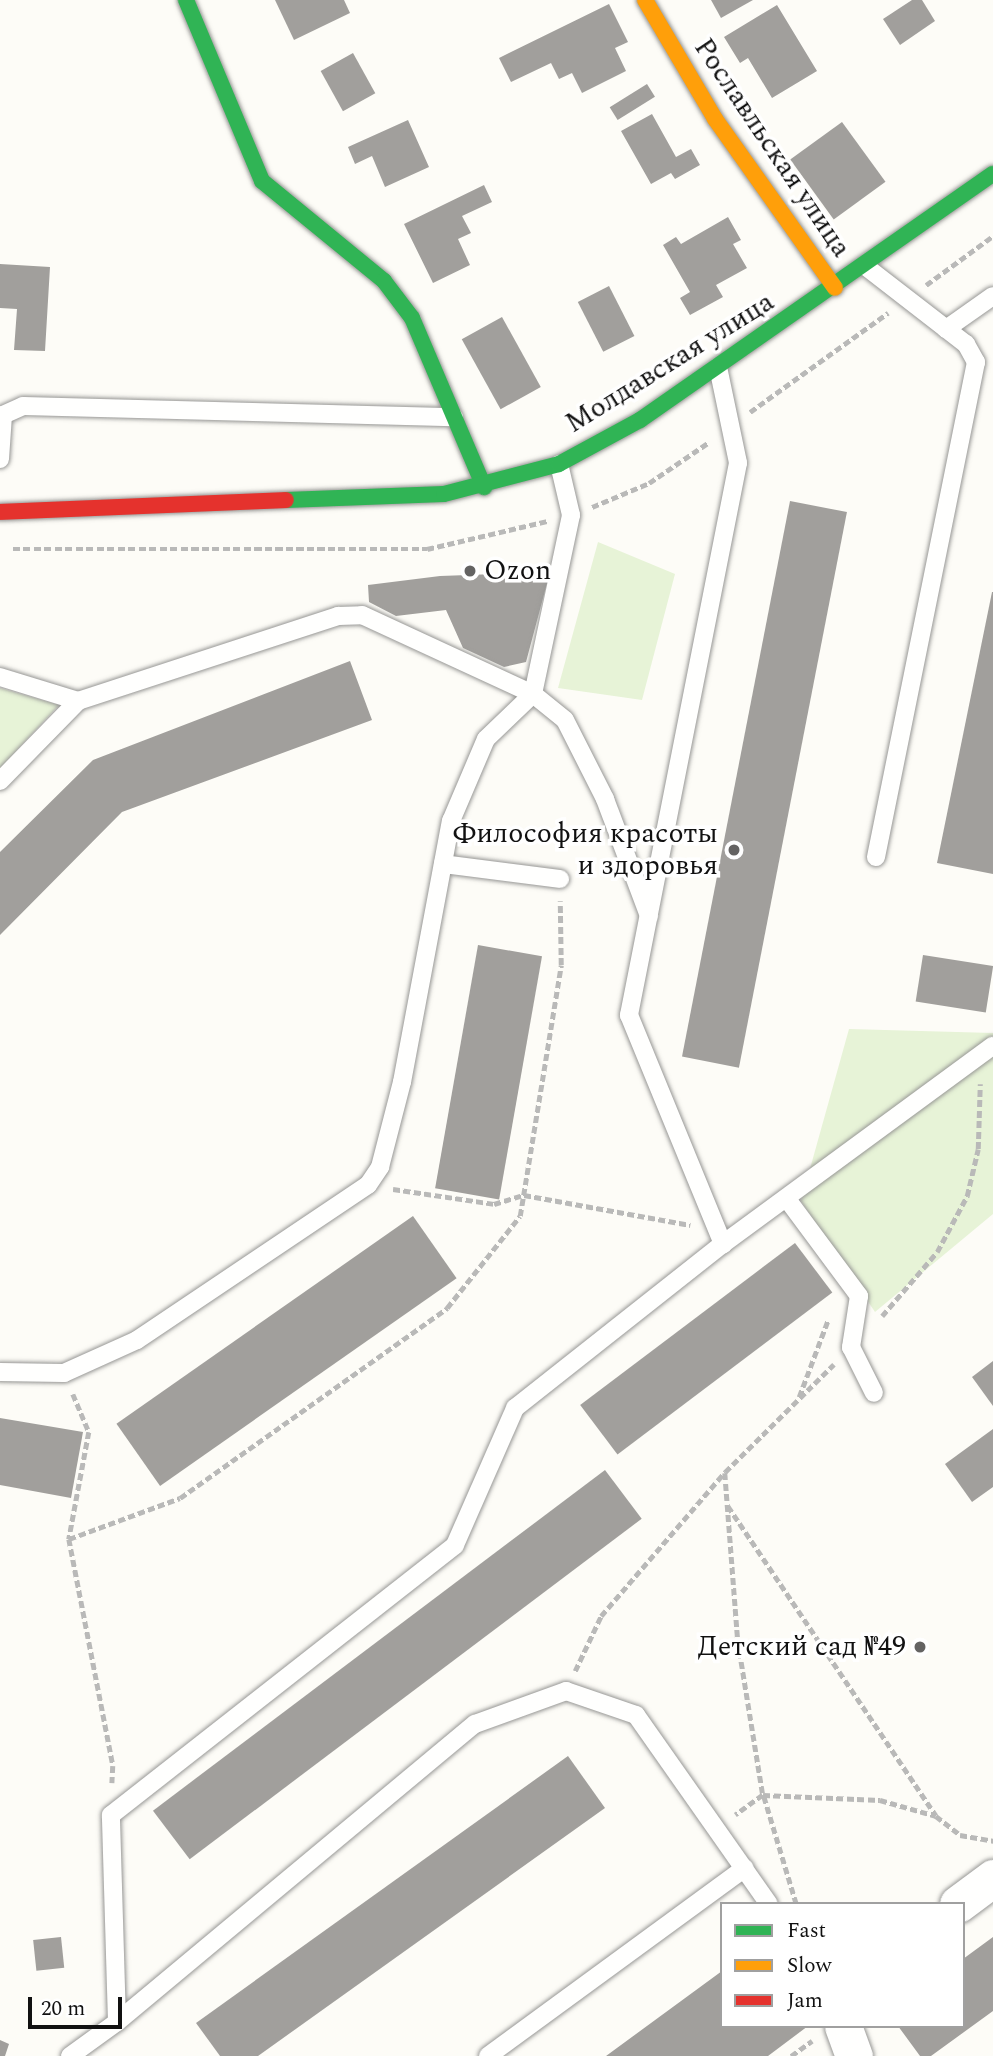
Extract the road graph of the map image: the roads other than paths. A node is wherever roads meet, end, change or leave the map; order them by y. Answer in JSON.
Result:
{"nodes":[{"id":1,"x":187,"y":0,"type":"edge"},
{"id":2,"x":645,"y":0,"type":"edge"},
{"id":3,"x":993,"y":174,"type":"edge"},
{"id":4,"x":865,"y":266,"type":"junction"},
{"id":5,"x":835,"y":288,"type":"junction"},
{"id":6,"x":993,"y":296,"type":"edge"},
{"id":7,"x":946,"y":330,"type":"junction"},
{"id":8,"x":719,"y":367,"type":"junction"},
{"id":9,"x":454,"y":417,"type":"junction"},
{"id":10,"x":0,"y":459,"type":"edge"},
{"id":11,"x":559,"y":464,"type":"junction"},
{"id":12,"x":484,"y":487,"type":"junction"},
{"id":13,"x":0,"y":512,"type":"edge"},
{"id":14,"x":0,"y":677,"type":"edge"},
{"id":15,"x":533,"y":694,"type":"junction"},
{"id":16,"x":78,"y":701,"type":"junction"},
{"id":17,"x":0,"y":781,"type":"edge"},
{"id":18,"x":876,"y":857,"type":"dead end"},
{"id":19,"x":443,"y":864,"type":"junction"},
{"id":20,"x":560,"y":879,"type":"road end"},
{"id":21,"x":649,"y":916,"type":"junction"},
{"id":22,"x":987,"y":1050,"type":"edge"},
{"id":23,"x":787,"y":1199,"type":"junction"},
{"id":24,"x":720,"y":1237,"type":"junction"},
{"id":25,"x":0,"y":1372,"type":"edge"},
{"id":26,"x":874,"y":1393,"type":"dead end"},
{"id":27,"x":745,"y":1868,"type":"junction"},
{"id":28,"x":993,"y":1878,"type":"edge"},
{"id":29,"x":768,"y":1902,"type":"edge"},
{"id":30,"x":961,"y":1902,"type":"edge"},
{"id":31,"x":117,"y":2022,"type":"junction"},
{"id":32,"x":843,"y":2028,"type":"edge"},
{"id":33,"x":70,"y":2056,"type":"edge"},
{"id":34,"x":488,"y":2056,"type":"edge"},
{"id":35,"x":854,"y":2056,"type":"edge"}],
"edges":[{"from":1,"to":9,"type":"street"},
{"from":2,"to":5,"type":"street","name":"Рославльская улица"},
{"from":3,"to":4,"type":"street","name":"Молдавская улица"},
{"from":4,"to":5,"type":"street","name":"Молдавская улица"},
{"from":4,"to":7,"type":"lane"},
{"from":5,"to":8,"type":"street","name":"Молдавская улица"},
{"from":6,"to":7,"type":"lane"},
{"from":7,"to":18,"type":"lane"},
{"from":8,"to":11,"type":"street","name":"Молдавская улица"},
{"from":8,"to":21,"type":"lane"},
{"from":9,"to":10,"type":"lane"},
{"from":9,"to":12,"type":"street"},
{"from":11,"to":12,"type":"street","name":"Молдавская улица"},
{"from":11,"to":15,"type":"lane"},
{"from":12,"to":13,"type":"street","name":"Молдавская улица"},
{"from":14,"to":16,"type":"lane"},
{"from":15,"to":16,"type":"lane"},
{"from":15,"to":19,"type":"lane"},
{"from":15,"to":21,"type":"lane"},
{"from":16,"to":17,"type":"lane"},
{"from":19,"to":20,"type":"lane"},
{"from":19,"to":25,"type":"lane"},
{"from":21,"to":24,"type":"lane"},
{"from":22,"to":23,"type":"lane"},
{"from":23,"to":24,"type":"lane"},
{"from":23,"to":26,"type":"lane"},
{"from":24,"to":31,"type":"lane"},
{"from":27,"to":29,"type":"lane"},
{"from":27,"to":31,"type":"lane"},
{"from":27,"to":34,"type":"lane"},
{"from":28,"to":30,"type":"street"},
{"from":31,"to":33,"type":"lane"},
{"from":32,"to":35,"type":"street"}]}
